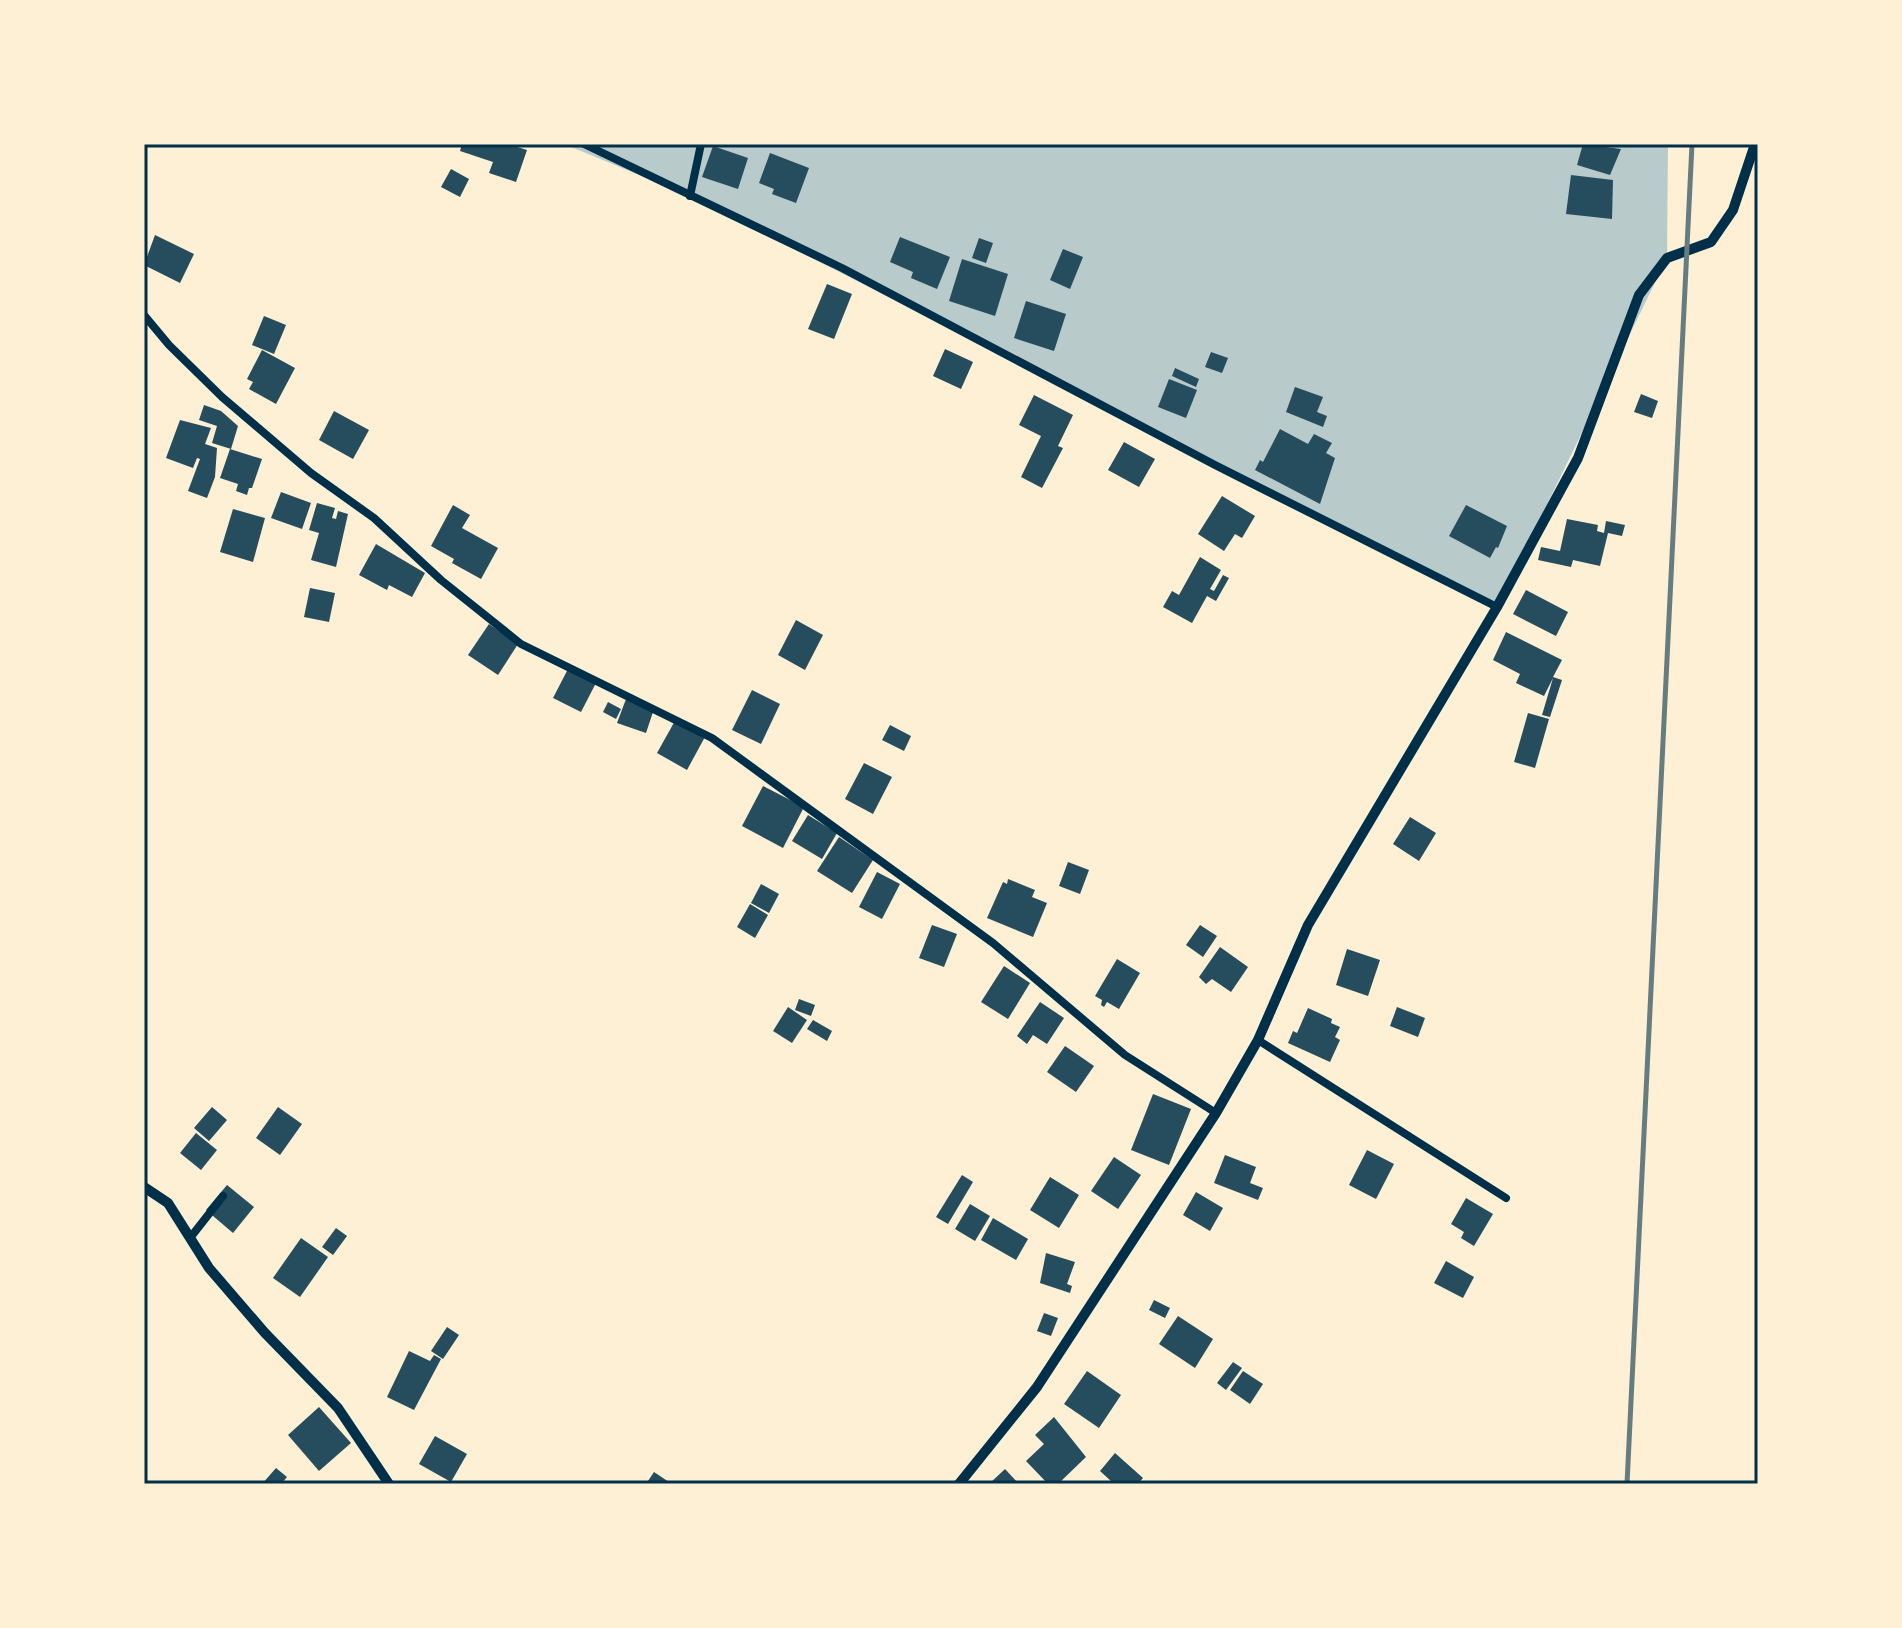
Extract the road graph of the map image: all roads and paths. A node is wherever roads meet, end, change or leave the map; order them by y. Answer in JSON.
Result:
{"nodes":[{"id":1,"x":584,"y":144,"type":"edge"},
{"id":2,"x":701,"y":144,"type":"edge"},
{"id":3,"x":1755,"y":144,"type":"edge"},
{"id":4,"x":690,"y":196,"type":"junction"},
{"id":5,"x":144,"y":315,"type":"edge"},
{"id":6,"x":1497,"y":607,"type":"junction"},
{"id":7,"x":1258,"y":1040,"type":"junction"},
{"id":8,"x":1216,"y":1113,"type":"junction"},
{"id":9,"x":144,"y":1187,"type":"edge"},
{"id":10,"x":223,"y":1196,"type":"dead end"},
{"id":11,"x":1506,"y":1198,"type":"dead end"},
{"id":12,"x":190,"y":1238,"type":"junction"},
{"id":13,"x":389,"y":1484,"type":"edge"},
{"id":14,"x":959,"y":1484,"type":"edge"}],
"edges":[{"from":1,"to":4,"type":"street"},
{"from":2,"to":4,"type":"street"},
{"from":3,"to":6,"type":"street"},
{"from":4,"to":6,"type":"street"},
{"from":5,"to":8,"type":"street"},
{"from":6,"to":7,"type":"street"},
{"from":7,"to":8,"type":"street"},
{"from":7,"to":11,"type":"street"},
{"from":8,"to":14,"type":"street"},
{"from":9,"to":12,"type":"street"},
{"from":10,"to":12,"type":"street"},
{"from":12,"to":13,"type":"street"}]}
